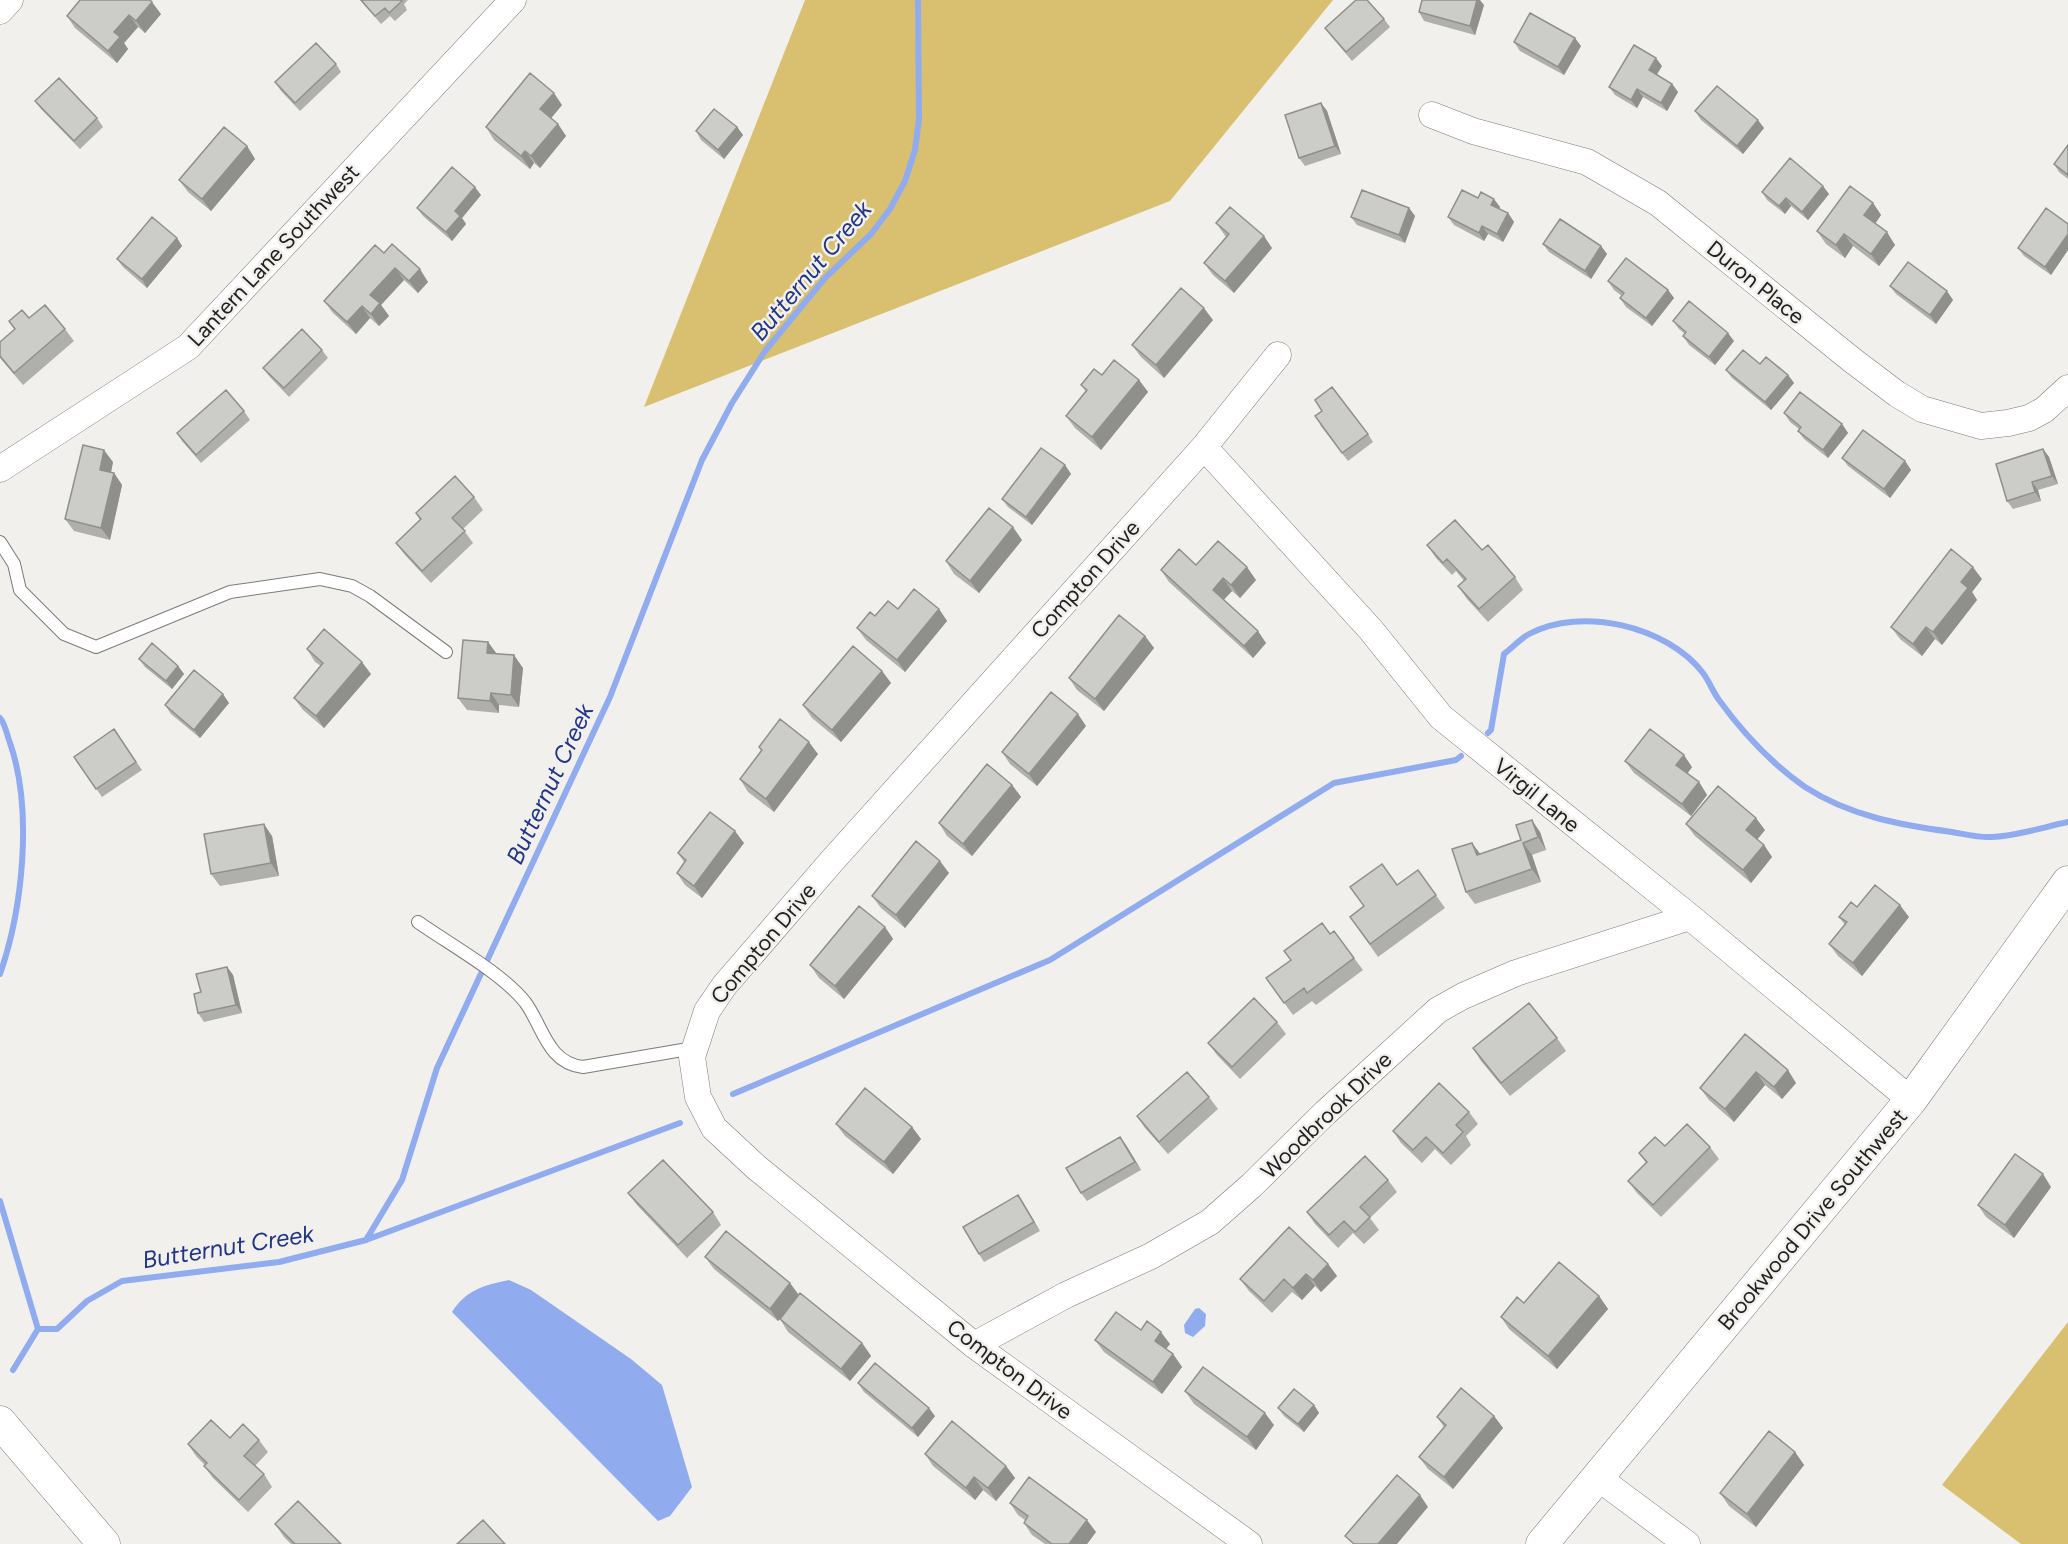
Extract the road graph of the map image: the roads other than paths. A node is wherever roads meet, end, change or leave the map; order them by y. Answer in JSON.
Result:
{"nodes":[{"id":1,"x":10,"y":0,"type":"edge"},
{"id":2,"x":513,"y":0,"type":"edge"},
{"id":3,"x":0,"y":10,"type":"edge"},
{"id":4,"x":1432,"y":116,"type":"dead end"},
{"id":5,"x":1278,"y":355,"type":"dead end"},
{"id":6,"x":2068,"y":387,"type":"edge"},
{"id":7,"x":1204,"y":447,"type":"junction"},
{"id":8,"x":0,"y":469,"type":"edge"},
{"id":9,"x":0,"y":542,"type":"edge"},
{"id":10,"x":446,"y":652,"type":"dead end"},
{"id":11,"x":2068,"y":882,"type":"edge"},
{"id":12,"x":1690,"y":916,"type":"junction"},
{"id":13,"x":418,"y":922,"type":"dead end"},
{"id":14,"x":694,"y":1048,"type":"junction"},
{"id":15,"x":1911,"y":1100,"type":"junction"},
{"id":16,"x":974,"y":1345,"type":"junction"},
{"id":17,"x":0,"y":1422,"type":"edge"},
{"id":18,"x":1597,"y":1477,"type":"junction"},
{"id":19,"x":104,"y":1544,"type":"edge"},
{"id":20,"x":1249,"y":1544,"type":"edge"},
{"id":21,"x":1542,"y":1544,"type":"edge"},
{"id":22,"x":1687,"y":1544,"type":"edge"}],
"edges":[{"from":1,"to":3,"type":"street"},
{"from":2,"to":8,"type":"street","name":"Lantern Lane Southwest"},
{"from":4,"to":6,"type":"street","name":"Duron Place"},
{"from":5,"to":7,"type":"street","name":"Compton Drive"},
{"from":7,"to":12,"type":"street","name":"Virgil Lane"},
{"from":7,"to":14,"type":"street","name":"Compton Drive"},
{"from":9,"to":10,"type":"lane"},
{"from":11,"to":15,"type":"street","name":"Brookwood Drive Southwest"},
{"from":12,"to":15,"type":"street","name":"Virgil Lane"},
{"from":12,"to":16,"type":"street","name":"Woodbrook Drive"},
{"from":13,"to":14,"type":"lane"},
{"from":14,"to":16,"type":"street","name":"Compton Drive"},
{"from":15,"to":18,"type":"street","name":"Brookwood Drive Southwest"},
{"from":16,"to":20,"type":"street","name":"Compton Drive"},
{"from":17,"to":19,"type":"street"},
{"from":18,"to":21,"type":"street","name":"Brookwood Drive Southwest"},
{"from":18,"to":22,"type":"street"}]}
